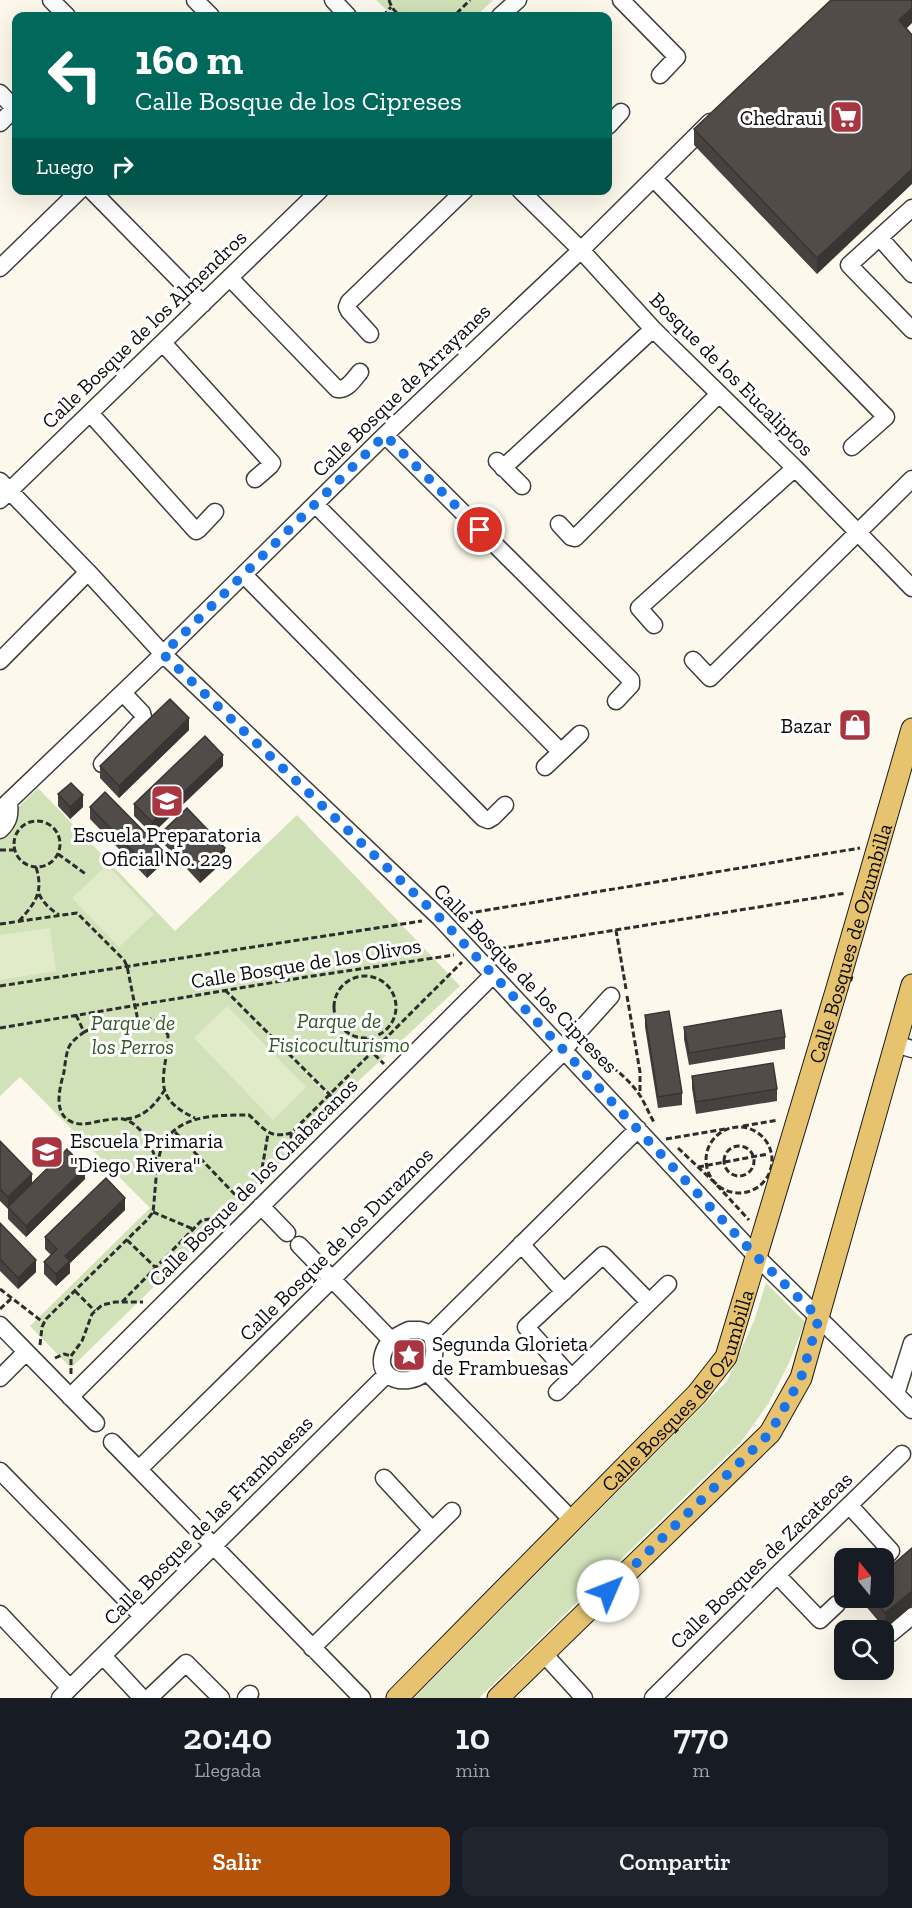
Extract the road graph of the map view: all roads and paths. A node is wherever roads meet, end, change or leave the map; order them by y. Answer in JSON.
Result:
{"nodes":[{"id":1,"x":51,"y":0,"type":"edge"},
{"id":2,"x":195,"y":0,"type":"edge"},
{"id":3,"x":333,"y":0,"type":"edge"},
{"id":4,"x":389,"y":0,"type":"edge"},
{"id":5,"x":470,"y":0,"type":"edge"},
{"id":6,"x":518,"y":0,"type":"edge"},
{"id":7,"x":621,"y":0,"type":"edge"},
{"id":8,"x":391,"y":7,"type":"junction"},
{"id":9,"x":63,"y":12,"type":"edge"},
{"id":10,"x":207,"y":12,"type":"edge"},
{"id":11,"x":344,"y":12,"type":"edge"},
{"id":12,"x":387,"y":12,"type":"edge"},
{"id":13,"x":395,"y":12,"type":"edge"},
{"id":14,"x":458,"y":12,"type":"edge"},
{"id":15,"x":504,"y":12,"type":"edge"},
{"id":16,"x":660,"y":75,"type":"dead end"},
{"id":17,"x":0,"y":93,"type":"edge"},
{"id":18,"x":12,"y":105,"type":"edge"},
{"id":19,"x":721,"y":111,"type":"edge"},
{"id":20,"x":12,"y":112,"type":"edge"},
{"id":21,"x":621,"y":112,"type":"dead end"},
{"id":22,"x":612,"y":122,"type":"edge"},
{"id":23,"x":0,"y":123,"type":"edge"},
{"id":24,"x":654,"y":179,"type":"junction"},
{"id":25,"x":76,"y":195,"type":"edge"},
{"id":26,"x":96,"y":195,"type":"edge"},
{"id":27,"x":315,"y":195,"type":"edge"},
{"id":28,"x":460,"y":195,"type":"edge"},
{"id":29,"x":525,"y":195,"type":"edge"},
{"id":30,"x":912,"y":208,"type":"edge"},
{"id":31,"x":880,"y":238,"type":"junction"},
{"id":32,"x":581,"y":250,"type":"junction"},
{"id":33,"x":0,"y":268,"type":"edge"},
{"id":34,"x":912,"y":273,"type":"edge"},
{"id":35,"x":230,"y":278,"type":"junction"},
{"id":36,"x":202,"y":304,"type":"junction"},
{"id":37,"x":653,"y":329,"type":"junction"},
{"id":38,"x":912,"y":330,"type":"edge"},
{"id":39,"x":370,"y":334,"type":"dead end"},
{"id":40,"x":163,"y":343,"type":"junction"},
{"id":41,"x":360,"y":372,"type":"dead end"},
{"id":42,"x":719,"y":394,"type":"junction"},
{"id":43,"x":90,"y":413,"type":"junction"},
{"id":44,"x":385,"y":435,"type":"junction"},
{"id":45,"x":852,"y":447,"type":"dead end"},
{"id":46,"x":795,"y":468,"type":"junction"},
{"id":47,"x":255,"y":479,"type":"dead end"},
{"id":48,"x":912,"y":479,"type":"edge"},
{"id":49,"x":522,"y":486,"type":"dead end"},
{"id":50,"x":3,"y":490,"type":"edge"},
{"id":51,"x":315,"y":504,"type":"junction"},
{"id":52,"x":216,"y":512,"type":"dead end"},
{"id":53,"x":559,"y":524,"type":"dead end"},
{"id":54,"x":858,"y":532,"type":"junction"},
{"id":55,"x":88,"y":572,"type":"junction"},
{"id":56,"x":244,"y":575,"type":"junction"},
{"id":57,"x":912,"y":588,"type":"edge"},
{"id":58,"x":654,"y":625,"type":"dead end"},
{"id":59,"x":163,"y":654,"type":"junction"},
{"id":60,"x":0,"y":660,"type":"edge"},
{"id":61,"x":693,"y":660,"type":"dead end"},
{"id":62,"x":123,"y":693,"type":"junction"},
{"id":63,"x":616,"y":701,"type":"dead end"},
{"id":64,"x":912,"y":729,"type":"edge"},
{"id":65,"x":580,"y":734,"type":"dead end"},
{"id":66,"x":561,"y":752,"type":"junction"},
{"id":67,"x":102,"y":764,"type":"edge"},
{"id":68,"x":545,"y":767,"type":"dead end"},
{"id":69,"x":4,"y":805,"type":"edge"},
{"id":70,"x":505,"y":805,"type":"dead end"},
{"id":71,"x":0,"y":830,"type":"edge"},
{"id":72,"x":0,"y":850,"type":"edge"},
{"id":73,"x":14,"y":850,"type":"junction"},
{"id":74,"x":58,"y":854,"type":"junction"},
{"id":75,"x":36,"y":867,"type":"junction"},
{"id":76,"x":87,"y":875,"type":"dead end"},
{"id":77,"x":866,"y":890,"type":"junction"},
{"id":78,"x":38,"y":893,"type":"junction"},
{"id":79,"x":60,"y":916,"type":"junction"},
{"id":80,"x":19,"y":921,"type":"junction"},
{"id":81,"x":0,"y":924,"type":"edge"},
{"id":82,"x":616,"y":930,"type":"junction"},
{"id":83,"x":472,"y":952,"type":"junction"},
{"id":84,"x":362,"y":969,"type":"junction"},
{"id":85,"x":362,"y":975,"type":"junction"},
{"id":86,"x":493,"y":975,"type":"junction"},
{"id":87,"x":912,"y":985,"type":"edge"},
{"id":88,"x":225,"y":990,"type":"junction"},
{"id":89,"x":611,"y":996,"type":"dead end"},
{"id":90,"x":134,"y":1005,"type":"junction"},
{"id":91,"x":76,"y":1015,"type":"junction"},
{"id":92,"x":138,"y":1021,"type":"junction"},
{"id":93,"x":0,"y":1028,"type":"edge"},
{"id":94,"x":84,"y":1032,"type":"junction"},
{"id":95,"x":368,"y":1038,"type":"junction"},
{"id":96,"x":904,"y":1046,"type":"edge"},
{"id":97,"x":564,"y":1051,"type":"junction"},
{"id":98,"x":372,"y":1052,"type":"junction"},
{"id":99,"x":394,"y":1074,"type":"junction"},
{"id":100,"x":164,"y":1091,"type":"junction"},
{"id":101,"x":330,"y":1095,"type":"junction"},
{"id":102,"x":640,"y":1095,"type":"junction"},
{"id":103,"x":351,"y":1116,"type":"junction"},
{"id":104,"x":798,"y":1117,"type":"junction"},
{"id":105,"x":195,"y":1118,"type":"junction"},
{"id":106,"x":124,"y":1119,"type":"junction"},
{"id":107,"x":732,"y":1127,"type":"junction"},
{"id":108,"x":638,"y":1129,"type":"junction"},
{"id":109,"x":175,"y":1132,"type":"junction"},
{"id":110,"x":268,"y":1134,"type":"junction"},
{"id":111,"x":657,"y":1135,"type":"junction"},
{"id":112,"x":669,"y":1139,"type":"junction"},
{"id":113,"x":779,"y":1151,"type":"junction"},
{"id":114,"x":753,"y":1156,"type":"junction"},
{"id":115,"x":725,"y":1162,"type":"junction"},
{"id":116,"x":706,"y":1165,"type":"junction"},
{"id":117,"x":159,"y":1167,"type":"junction"},
{"id":118,"x":698,"y":1167,"type":"junction"},
{"id":119,"x":676,"y":1171,"type":"junction"},
{"id":120,"x":716,"y":1183,"type":"junction"},
{"id":121,"x":257,"y":1210,"type":"junction"},
{"id":122,"x":153,"y":1212,"type":"junction"},
{"id":123,"x":193,"y":1229,"type":"junction"},
{"id":124,"x":751,"y":1229,"type":"dead end"},
{"id":125,"x":127,"y":1240,"type":"junction"},
{"id":126,"x":521,"y":1244,"type":"junction"},
{"id":127,"x":756,"y":1256,"type":"junction"},
{"id":128,"x":155,"y":1267,"type":"junction"},
{"id":129,"x":332,"y":1279,"type":"junction"},
{"id":130,"x":668,"y":1284,"type":"dead end"},
{"id":131,"x":0,"y":1289,"type":"edge"},
{"id":132,"x":75,"y":1291,"type":"junction"},
{"id":133,"x":564,"y":1292,"type":"junction"},
{"id":134,"x":12,"y":1298,"type":"junction"},
{"id":135,"x":122,"y":1302,"type":"junction"},
{"id":136,"x":165,"y":1302,"type":"junction"},
{"id":137,"x":649,"y":1302,"type":"junction"},
{"id":138,"x":0,"y":1309,"type":"edge"},
{"id":139,"x":95,"y":1311,"type":"junction"},
{"id":140,"x":819,"y":1318,"type":"junction"},
{"id":141,"x":44,"y":1323,"type":"junction"},
{"id":142,"x":0,"y":1325,"type":"edge"},
{"id":143,"x":431,"y":1334,"type":"junction"},
{"id":144,"x":391,"y":1340,"type":"junction"},
{"id":145,"x":912,"y":1343,"type":"edge"},
{"id":146,"x":26,"y":1352,"type":"junction"},
{"id":147,"x":39,"y":1364,"type":"junction"},
{"id":148,"x":427,"y":1372,"type":"junction"},
{"id":149,"x":387,"y":1374,"type":"junction"},
{"id":150,"x":0,"y":1378,"type":"edge"},
{"id":151,"x":572,"y":1378,"type":"junction"},
{"id":152,"x":557,"y":1392,"type":"dead end"},
{"id":153,"x":896,"y":1394,"type":"junction"},
{"id":154,"x":70,"y":1396,"type":"junction"},
{"id":155,"x":912,"y":1410,"type":"edge"},
{"id":156,"x":96,"y":1423,"type":"dead end"},
{"id":157,"x":112,"y":1442,"type":"dead end"},
{"id":158,"x":902,"y":1454,"type":"dead end"},
{"id":159,"x":139,"y":1469,"type":"junction"},
{"id":160,"x":0,"y":1471,"type":"edge"},
{"id":161,"x":384,"y":1478,"type":"dead end"},
{"id":162,"x":849,"y":1505,"type":"junction"},
{"id":163,"x":452,"y":1511,"type":"dead end"},
{"id":164,"x":572,"y":1520,"type":"junction"},
{"id":165,"x":432,"y":1530,"type":"junction"},
{"id":166,"x":213,"y":1546,"type":"junction"},
{"id":167,"x":888,"y":1548,"type":"edge"},
{"id":168,"x":777,"y":1575,"type":"junction"},
{"id":169,"x":834,"y":1607,"type":"edge"},
{"id":170,"x":0,"y":1614,"type":"edge"},
{"id":171,"x":142,"y":1616,"type":"junction"},
{"id":172,"x":912,"y":1616,"type":"edge"},
{"id":173,"x":894,"y":1631,"type":"edge"},
{"id":174,"x":312,"y":1648,"type":"junction"},
{"id":175,"x":544,"y":1654,"type":"junction"},
{"id":176,"x":103,"y":1656,"type":"junction"},
{"id":177,"x":65,"y":1693,"type":"edge"},
{"id":178,"x":142,"y":1698,"type":"edge"},
{"id":179,"x":149,"y":1698,"type":"edge"},
{"id":180,"x":221,"y":1698,"type":"edge"},
{"id":181,"x":362,"y":1698,"type":"edge"},
{"id":182,"x":397,"y":1698,"type":"edge"},
{"id":183,"x":498,"y":1698,"type":"edge"},
{"id":184,"x":584,"y":1698,"type":"edge"},
{"id":185,"x":653,"y":1698,"type":"edge"}],
"edges":[{"from":1,"to":9,"type":"street"},
{"from":2,"to":10,"type":"street"},
{"from":3,"to":11,"type":"street"},
{"from":4,"to":8,"type":"path"},
{"from":5,"to":14,"type":"path"},
{"from":6,"to":15,"type":"street"},
{"from":7,"to":16,"type":"street"},
{"from":8,"to":12,"type":"path"},
{"from":8,"to":13,"type":"path"},
{"from":17,"to":18,"type":"street"},
{"from":19,"to":24,"type":"street","name":"Calle Bosque de Arrayanes"},
{"from":20,"to":23,"type":"street"},
{"from":21,"to":22,"type":"street"},
{"from":24,"to":32,"type":"street","name":"Calle Bosque de Arrayanes"},
{"from":24,"to":45,"type":"street"},
{"from":25,"to":33,"type":"street"},
{"from":26,"to":36,"type":"street"},
{"from":27,"to":35,"type":"street","name":"Calle Bosque de los Almendros"},
{"from":28,"to":39,"type":"street"},
{"from":29,"to":32,"type":"street","name":"Bosque de los Eucaliptos"},
{"from":30,"to":31,"type":"street"},
{"from":31,"to":34,"type":"street"},
{"from":31,"to":38,"type":"street"},
{"from":32,"to":37,"type":"street","name":"Bosque de los Eucaliptos"},
{"from":32,"to":44,"type":"street","name":"Calle Bosque de Arrayanes"},
{"from":35,"to":36,"type":"street","name":"Calle Bosque de los Almendros"},
{"from":35,"to":41,"type":"street"},
{"from":36,"to":40,"type":"street","name":"Calle Bosque de los Almendros"},
{"from":37,"to":42,"type":"street","name":"Bosque de los Eucaliptos"},
{"from":37,"to":49,"type":"street"},
{"from":40,"to":43,"type":"street","name":"Calle Bosque de los Almendros"},
{"from":40,"to":47,"type":"street"},
{"from":42,"to":46,"type":"street","name":"Bosque de los Eucaliptos"},
{"from":42,"to":53,"type":"street"},
{"from":43,"to":50,"type":"street","name":"Calle Bosque de los Almendros"},
{"from":43,"to":52,"type":"street"},
{"from":44,"to":51,"type":"street","name":"Calle Bosque de Arrayanes"},
{"from":44,"to":63,"type":"street"},
{"from":46,"to":54,"type":"street","name":"Bosque de los Eucaliptos"},
{"from":46,"to":58,"type":"street"},
{"from":48,"to":54,"type":"street"},
{"from":50,"to":55,"type":"street","name":"Calle Bosque de los Cipreses"},
{"from":51,"to":56,"type":"street","name":"Calle Bosque de Arrayanes"},
{"from":51,"to":66,"type":"street"},
{"from":54,"to":57,"type":"street","name":"Bosque de los Eucaliptos"},
{"from":54,"to":61,"type":"street"},
{"from":55,"to":59,"type":"street","name":"Calle Bosque de los Cipreses"},
{"from":55,"to":60,"type":"street"},
{"from":56,"to":59,"type":"street","name":"Calle Bosque de Arrayanes"},
{"from":56,"to":70,"type":"street"},
{"from":59,"to":62,"type":"street","name":"Calle Bosque de Arrayanes"},
{"from":59,"to":83,"type":"street","name":"Calle Bosque de los Cipreses"},
{"from":62,"to":67,"type":"street"},
{"from":62,"to":69,"type":"street","name":"Calle Bosque de Arrayanes"},
{"from":64,"to":77,"type":"main road","name":"Calle Bosques de Ozumbilla"},
{"from":65,"to":66,"type":"street"},
{"from":66,"to":68,"type":"street"},
{"from":69,"to":71,"type":"street"},
{"from":72,"to":73,"type":"path"},
{"from":73,"to":74,"type":"path"},
{"from":73,"to":75,"type":"path"},
{"from":74,"to":75,"type":"path"},
{"from":74,"to":76,"type":"path"},
{"from":75,"to":78,"type":"path"},
{"from":77,"to":82,"type":"path","name":"Calle Bosque de los Olivos"},
{"from":77,"to":104,"type":"main road","name":"Calle Bosques de Ozumbilla"},
{"from":78,"to":79,"type":"path"},
{"from":78,"to":80,"type":"path"},
{"from":79,"to":80,"type":"path"},
{"from":79,"to":90,"type":"path"},
{"from":80,"to":81,"type":"path"},
{"from":82,"to":83,"type":"path","name":"Calle Bosque de los Olivos"},
{"from":82,"to":102,"type":"path"},
{"from":83,"to":84,"type":"path","name":"Calle Bosque de los Olivos"},
{"from":83,"to":86,"type":"street","name":"Calle Bosque de los Cipreses"},
{"from":83,"to":98,"type":"path"},
{"from":84,"to":85,"type":"path"},
{"from":84,"to":88,"type":"path","name":"Calle Bosque de los Olivos"},
{"from":85,"to":95,"type":"path"},
{"from":85,"to":95,"type":"path"},
{"from":86,"to":97,"type":"street","name":"Calle Bosque de los Cipreses"},
{"from":86,"to":99,"type":"street","name":"Calle Bosque de los Chabacanos"},
{"from":87,"to":96,"type":"main road"},
{"from":88,"to":90,"type":"path","name":"Calle Bosque de los Olivos"},
{"from":88,"to":101,"type":"path"},
{"from":89,"to":97,"type":"street","name":"Calle Bosque de los Duraznos"},
{"from":90,"to":91,"type":"path","name":"Calle Bosque de los Olivos"},
{"from":90,"to":92,"type":"path"},
{"from":91,"to":93,"type":"path","name":"Calle Bosque de los Olivos"},
{"from":91,"to":94,"type":"path"},
{"from":92,"to":94,"type":"path"},
{"from":92,"to":100,"type":"path"},
{"from":94,"to":106,"type":"path"},
{"from":95,"to":98,"type":"path"},
{"from":96,"to":140,"type":"main road"},
{"from":97,"to":102,"type":"path"},
{"from":97,"to":108,"type":"street","name":"Calle Bosque de los Cipreses"},
{"from":97,"to":129,"type":"street","name":"Calle Bosque de los Duraznos"},
{"from":98,"to":99,"type":"path"},
{"from":98,"to":101,"type":"path"},
{"from":99,"to":103,"type":"street","name":"Calle Bosque de los Chabacanos"},
{"from":100,"to":105,"type":"path"},
{"from":100,"to":106,"type":"path"},
{"from":101,"to":103,"type":"path"},
{"from":101,"to":110,"type":"path"},
{"from":102,"to":111,"type":"path"},
{"from":103,"to":121,"type":"street","name":"Calle Bosque de los Chabacanos"},
{"from":104,"to":107,"type":"path"},
{"from":104,"to":113,"type":"main road","name":"Calle Bosques de Ozumbilla"},
{"from":105,"to":109,"type":"path"},
{"from":105,"to":110,"type":"path"},
{"from":106,"to":117,"type":"path"},
{"from":107,"to":112,"type":"path"},
{"from":107,"to":113,"type":"path"},
{"from":107,"to":116,"type":"path"},
{"from":108,"to":111,"type":"street","name":"Calle Bosque de los Cipreses"},
{"from":108,"to":126,"type":"street"},
{"from":109,"to":117,"type":"path"},
{"from":109,"to":121,"type":"path"},
{"from":110,"to":121,"type":"path"},
{"from":111,"to":112,"type":"path"},
{"from":111,"to":112,"type":"path"},
{"from":111,"to":119,"type":"street","name":"Calle Bosque de los Cipreses"},
{"from":112,"to":118,"type":"path"},
{"from":113,"to":114,"type":"path"},
{"from":113,"to":120,"type":"path"},
{"from":113,"to":127,"type":"main road","name":"Calle Bosques de Ozumbilla"},
{"from":114,"to":115,"type":"path"},
{"from":114,"to":115,"type":"path"},
{"from":114,"to":115,"type":"path"},
{"from":115,"to":116,"type":"path"},
{"from":116,"to":118,"type":"path"},
{"from":116,"to":120,"type":"path"},
{"from":117,"to":122,"type":"path"},
{"from":118,"to":119,"type":"path"},
{"from":118,"to":120,"type":"path"},
{"from":119,"to":127,"type":"street","name":"Calle Bosque de los Cipreses"},
{"from":120,"to":124,"type":"path"},
{"from":121,"to":123,"type":"path"},
{"from":121,"to":129,"type":"street"},
{"from":121,"to":136,"type":"street","name":"Calle Bosque de los Chabacanos"},
{"from":122,"to":123,"type":"path"},
{"from":122,"to":125,"type":"path"},
{"from":123,"to":128,"type":"path"},
{"from":125,"to":128,"type":"path"},
{"from":125,"to":132,"type":"path"},
{"from":126,"to":133,"type":"street"},
{"from":126,"to":143,"type":"street"},
{"from":127,"to":140,"type":"street","name":"Calle Bosque de los Cipreses"},
{"from":127,"to":164,"type":"main road","name":"Calle Bosques de Ozumbilla"},
{"from":128,"to":135,"type":"path"},
{"from":129,"to":144,"type":"street"},
{"from":129,"to":159,"type":"street","name":"Calle Bosque de los Duraznos"},
{"from":130,"to":137,"type":"street"},
{"from":131,"to":134,"type":"path"},
{"from":132,"to":139,"type":"path"},
{"from":132,"to":141,"type":"path"},
{"from":133,"to":137,"type":"street"},
{"from":133,"to":151,"type":"street"},
{"from":134,"to":138,"type":"path"},
{"from":134,"to":141,"type":"path"},
{"from":135,"to":136,"type":"path"},
{"from":135,"to":139,"type":"path"},
{"from":136,"to":154,"type":"street","name":"Calle Bosque de los Chabacanos"},
{"from":137,"to":151,"type":"street"},
{"from":139,"to":154,"type":"path"},
{"from":140,"to":153,"type":"street","name":"Calle Bosque de los Cipreses"},
{"from":140,"to":175,"type":"main road"},
{"from":141,"to":147,"type":"path"},
{"from":142,"to":146,"type":"street"},
{"from":143,"to":144,"type":"street"},
{"from":143,"to":148,"type":"street"},
{"from":144,"to":149,"type":"street"},
{"from":145,"to":153,"type":"street"},
{"from":146,"to":147,"type":"street"},
{"from":146,"to":150,"type":"street"},
{"from":147,"to":154,"type":"street"},
{"from":148,"to":149,"type":"street"},
{"from":148,"to":164,"type":"street"},
{"from":149,"to":166,"type":"street","name":"Calle Bosque de las Frambuesas"},
{"from":151,"to":152,"type":"street"},
{"from":153,"to":155,"type":"street","name":"Calle Bosque de los Cipreses"},
{"from":154,"to":156,"type":"street"},
{"from":157,"to":159,"type":"street"},
{"from":158,"to":162,"type":"street","name":"Calle Bosques de Zacatecas"},
{"from":159,"to":166,"type":"street"},
{"from":160,"to":171,"type":"street"},
{"from":161,"to":165,"type":"street"},
{"from":162,"to":167,"type":"street"},
{"from":162,"to":168,"type":"street","name":"Calle Bosques de Zacatecas"},
{"from":163,"to":165,"type":"street"},
{"from":164,"to":182,"type":"main road","name":"Calle Bosques de Ozumbilla"},
{"from":165,"to":174,"type":"street"},
{"from":166,"to":171,"type":"street","name":"Calle Bosque de las Frambuesas"},
{"from":166,"to":174,"type":"street"},
{"from":168,"to":169,"type":"street"},
{"from":168,"to":185,"type":"street","name":"Calle Bosques de Zacatecas"},
{"from":170,"to":177,"type":"street"},
{"from":171,"to":176,"type":"street","name":"Calle Bosque de las Frambuesas"},
{"from":172,"to":173,"type":"street"},
{"from":174,"to":181,"type":"street"},
{"from":175,"to":183,"type":"main road"},
{"from":175,"to":184,"type":"street"},
{"from":176,"to":177,"type":"street","name":"Calle Bosque de las Frambuesas"},
{"from":176,"to":178,"type":"street"},
{"from":179,"to":180,"type":"street"}]}
